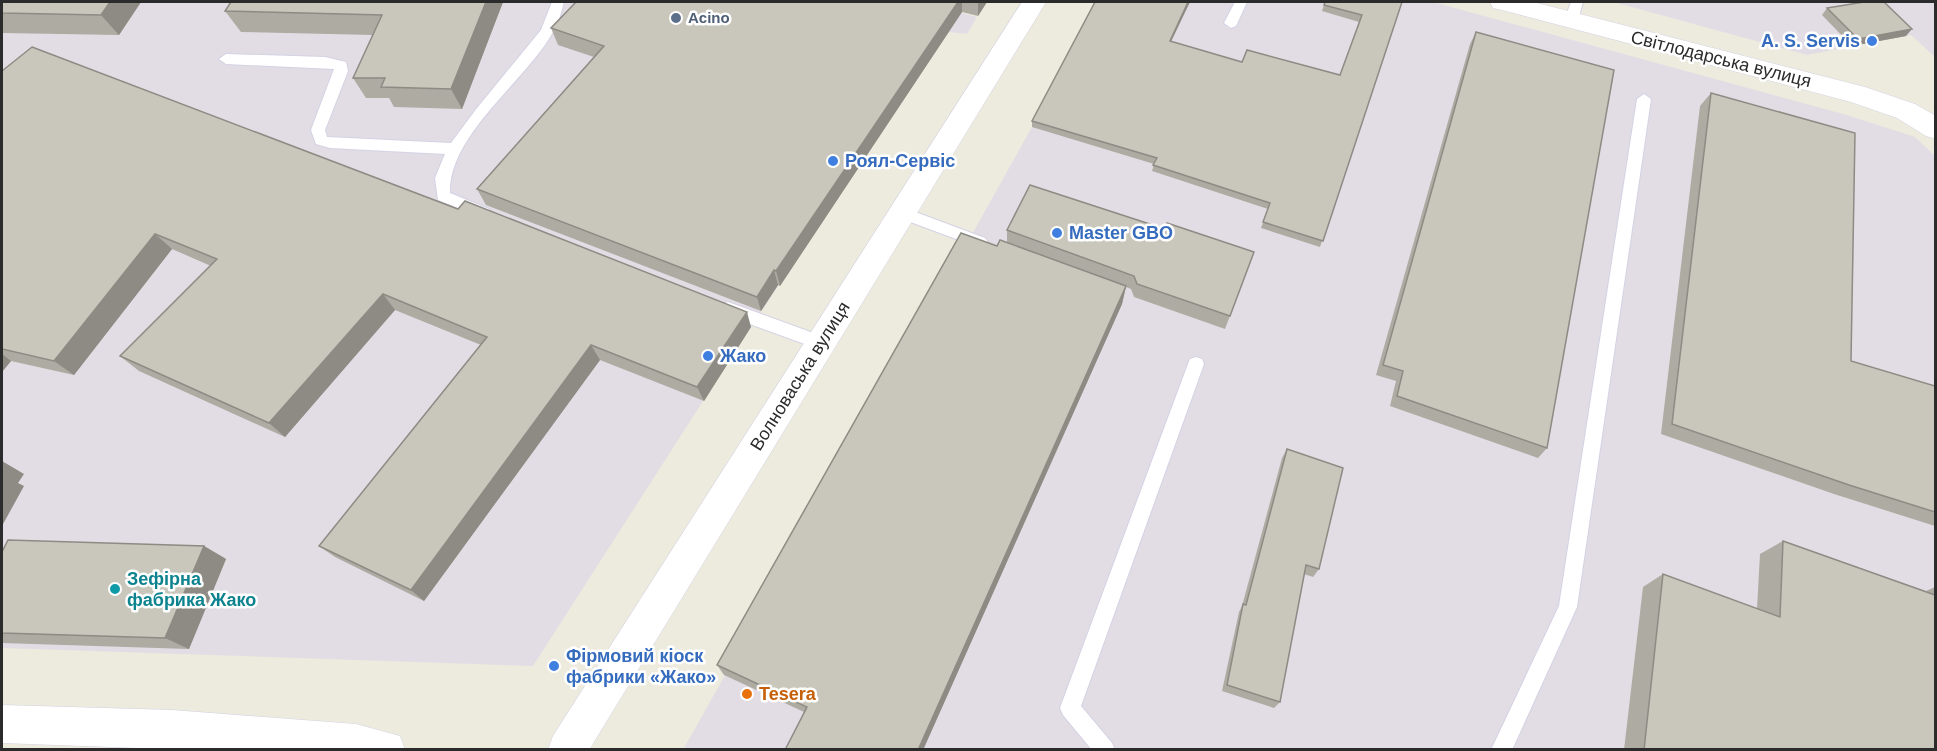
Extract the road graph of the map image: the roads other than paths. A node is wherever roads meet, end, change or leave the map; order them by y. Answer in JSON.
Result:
{"nodes":[{"id":1,"x":558,"y":2,"type":"edge"},
{"id":2,"x":1034,"y":2,"type":"edge"},
{"id":3,"x":1241,"y":2,"type":"edge"},
{"id":4,"x":1502,"y":2,"type":"edge"},
{"id":5,"x":1574,"y":11,"type":"edge"},
{"id":6,"x":1231,"y":23,"type":"dead end"},
{"id":7,"x":226,"y":59,"type":"dead end"},
{"id":8,"x":1644,"y":99,"type":"dead end"},
{"id":9,"x":1935,"y":129,"type":"edge"},
{"id":10,"x":456,"y":149,"type":"junction"},
{"id":11,"x":902,"y":213,"type":"junction"},
{"id":12,"x":494,"y":217,"type":"edge"},
{"id":13,"x":991,"y":246,"type":"edge"},
{"id":14,"x":711,"y":302,"type":"edge"},
{"id":15,"x":821,"y":343,"type":"junction"},
{"id":16,"x":1196,"y":364,"type":"dead end"},
{"id":17,"x":2,"y":724,"type":"edge"},
{"id":18,"x":386,"y":750,"type":"edge"},
{"id":19,"x":567,"y":750,"type":"edge"},
{"id":20,"x":1105,"y":750,"type":"edge"},
{"id":21,"x":1501,"y":750,"type":"edge"}],
"edges":[{"from":1,"to":10,"type":"lane"},
{"from":2,"to":11,"type":"street","name":"Волноваська вулиця"},
{"from":3,"to":6,"type":"lane"},
{"from":4,"to":5,"type":"street","name":"Світлодарська вулиця"},
{"from":5,"to":9,"type":"street","name":"Світлодарська вулиця"},
{"from":7,"to":10,"type":"lane"},
{"from":8,"to":21,"type":"lane"},
{"from":10,"to":12,"type":"lane"},
{"from":11,"to":13,"type":"lane"},
{"from":11,"to":15,"type":"street","name":"Волноваська вулиця"},
{"from":14,"to":15,"type":"lane"},
{"from":15,"to":19,"type":"street","name":"Волноваська вулиця"},
{"from":16,"to":20,"type":"lane"},
{"from":17,"to":18,"type":"street"}]}
